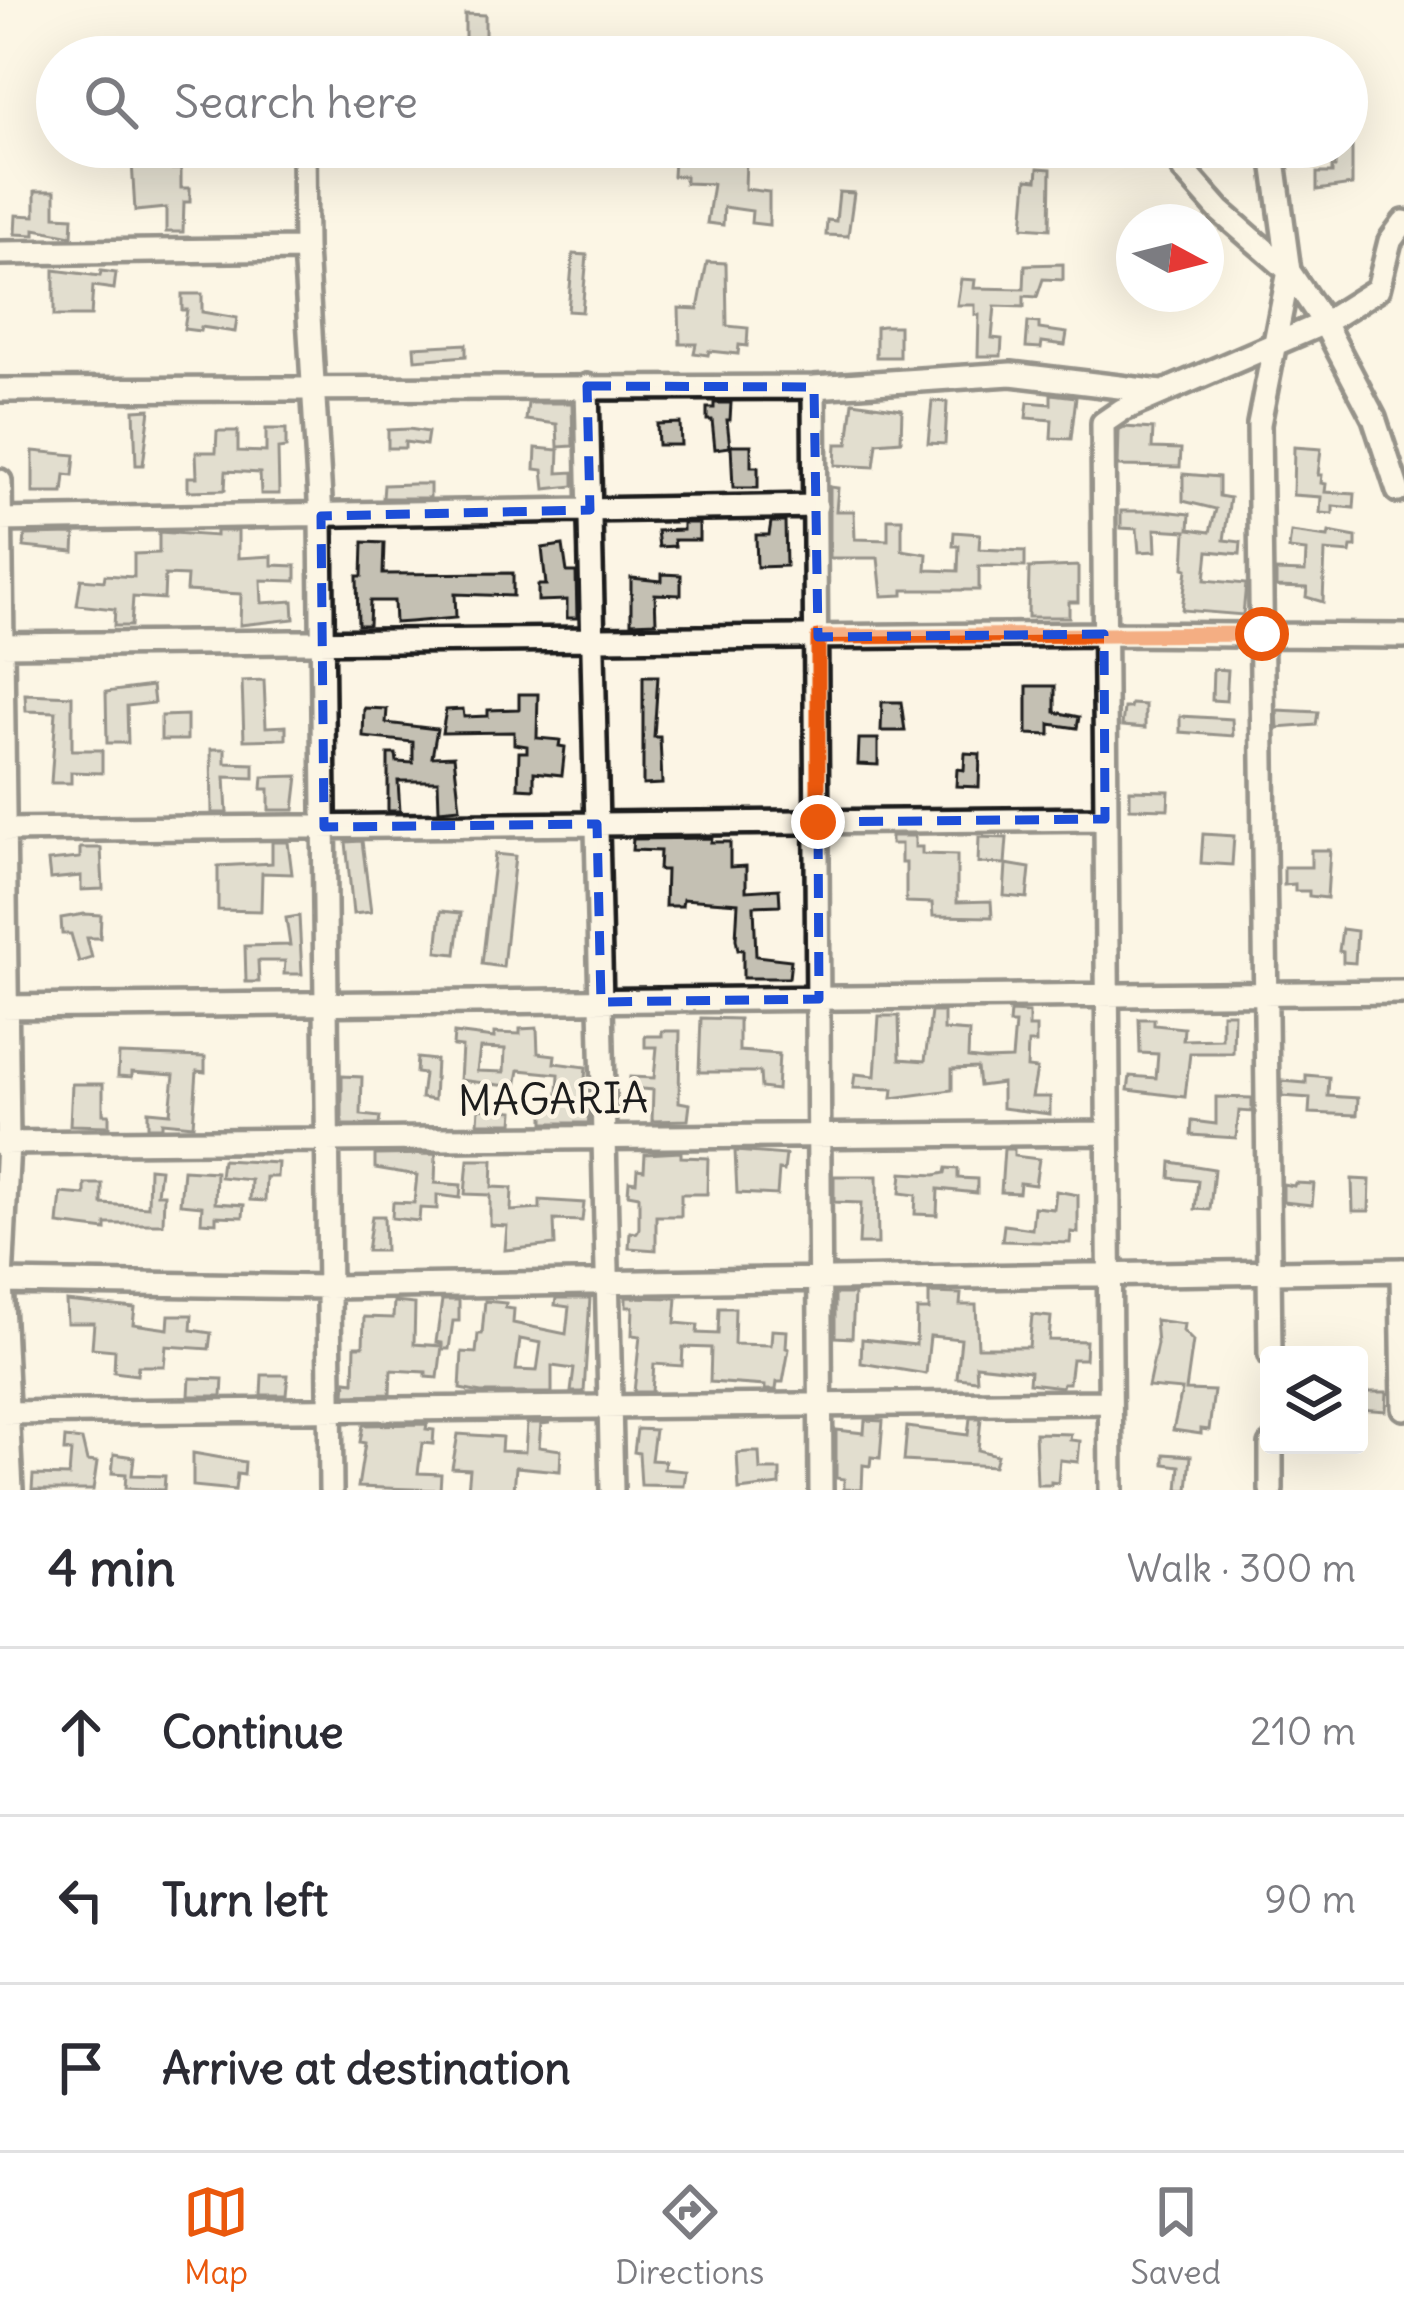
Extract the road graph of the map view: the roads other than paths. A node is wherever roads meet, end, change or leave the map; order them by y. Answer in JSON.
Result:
{"nodes":[{"id":1,"x":304,"y":168,"type":"edge"},
{"id":2,"x":1275,"y":168,"type":"edge"},
{"id":3,"x":1183,"y":170,"type":"dead end"},
{"id":4,"x":1404,"y":222,"type":"edge"},
{"id":5,"x":0,"y":246,"type":"edge"},
{"id":6,"x":305,"y":249,"type":"junction"},
{"id":7,"x":1289,"y":271,"type":"junction"},
{"id":8,"x":1324,"y":322,"type":"junction"},
{"id":9,"x":1275,"y":345,"type":"junction"},
{"id":10,"x":587,"y":386,"type":"junction"},
{"id":11,"x":814,"y":387,"type":"junction"},
{"id":12,"x":313,"y":389,"type":"junction"},
{"id":13,"x":0,"y":390,"type":"edge"},
{"id":14,"x":1168,"y":392,"type":"junction"},
{"id":15,"x":0,"y":481,"type":"edge"},
{"id":16,"x":1398,"y":491,"type":"dead end"},
{"id":17,"x":816,"y":506,"type":"junction"},
{"id":18,"x":590,"y":511,"type":"junction"},
{"id":19,"x":321,"y":516,"type":"junction"},
{"id":20,"x":1,"y":520,"type":"edge"},
{"id":21,"x":1104,"y":634,"type":"junction"},
{"id":22,"x":1262,"y":634,"type":"junction"},
{"id":23,"x":1404,"y":636,"type":"edge"},
{"id":24,"x":818,"y":637,"type":"junction"},
{"id":25,"x":593,"y":639,"type":"junction"},
{"id":26,"x":322,"y":642,"type":"junction"},
{"id":27,"x":2,"y":645,"type":"edge"},
{"id":28,"x":1105,"y":819,"type":"junction"},
{"id":29,"x":818,"y":822,"type":"junction"},
{"id":30,"x":597,"y":824,"type":"junction"},
{"id":31,"x":324,"y":827,"type":"junction"},
{"id":32,"x":2,"y":830,"type":"edge"},
{"id":33,"x":1404,"y":992,"type":"edge"},
{"id":34,"x":1267,"y":994,"type":"junction"},
{"id":35,"x":1106,"y":997,"type":"junction"},
{"id":36,"x":819,"y":999,"type":"junction"},
{"id":37,"x":601,"y":1002,"type":"junction"},
{"id":38,"x":326,"y":1004,"type":"junction"},
{"id":39,"x":3,"y":1007,"type":"edge"},
{"id":40,"x":1108,"y":1133,"type":"junction"},
{"id":41,"x":820,"y":1136,"type":"junction"},
{"id":42,"x":604,"y":1138,"type":"junction"},
{"id":43,"x":327,"y":1140,"type":"junction"},
{"id":44,"x":4,"y":1143,"type":"edge"},
{"id":45,"x":1403,"y":1270,"type":"edge"},
{"id":46,"x":1270,"y":1272,"type":"junction"},
{"id":47,"x":1109,"y":1275,"type":"junction"},
{"id":48,"x":820,"y":1279,"type":"junction"},
{"id":49,"x":0,"y":1282,"type":"edge"},
{"id":50,"x":607,"y":1282,"type":"junction"},
{"id":51,"x":329,"y":1287,"type":"junction"},
{"id":52,"x":1270,"y":1346,"type":"edge"},
{"id":53,"x":1110,"y":1402,"type":"junction"},
{"id":54,"x":820,"y":1405,"type":"junction"},
{"id":55,"x":610,"y":1406,"type":"junction"},
{"id":56,"x":1404,"y":1408,"type":"edge"},
{"id":57,"x":330,"y":1409,"type":"junction"},
{"id":58,"x":5,"y":1413,"type":"edge"},
{"id":59,"x":1271,"y":1454,"type":"edge"},
{"id":60,"x":11,"y":1490,"type":"edge"},
{"id":61,"x":331,"y":1490,"type":"edge"},
{"id":62,"x":612,"y":1490,"type":"edge"},
{"id":63,"x":821,"y":1490,"type":"edge"},
{"id":64,"x":1111,"y":1490,"type":"edge"},
{"id":65,"x":1271,"y":1490,"type":"edge"}],
"edges":[{"from":1,"to":6,"type":"street"},
{"from":2,"to":7,"type":"street"},
{"from":3,"to":7,"type":"street"},
{"from":4,"to":8,"type":"street"},
{"from":5,"to":6,"type":"street"},
{"from":6,"to":12,"type":"street"},
{"from":7,"to":8,"type":"street"},
{"from":7,"to":9,"type":"street"},
{"from":8,"to":9,"type":"street"},
{"from":8,"to":16,"type":"street"},
{"from":9,"to":14,"type":"street"},
{"from":9,"to":22,"type":"street"},
{"from":10,"to":11,"type":"street"},
{"from":10,"to":12,"type":"street"},
{"from":10,"to":18,"type":"street"},
{"from":11,"to":14,"type":"street"},
{"from":11,"to":17,"type":"street"},
{"from":12,"to":13,"type":"street"},
{"from":12,"to":19,"type":"street"},
{"from":14,"to":21,"type":"street"},
{"from":15,"to":20,"type":"street"},
{"from":17,"to":18,"type":"street"},
{"from":17,"to":24,"type":"street"},
{"from":18,"to":19,"type":"street"},
{"from":18,"to":25,"type":"street"},
{"from":19,"to":20,"type":"street"},
{"from":19,"to":26,"type":"street"},
{"from":20,"to":27,"type":"street"},
{"from":21,"to":22,"type":"street"},
{"from":21,"to":24,"type":"street"},
{"from":21,"to":28,"type":"street"},
{"from":22,"to":23,"type":"street"},
{"from":22,"to":34,"type":"street"},
{"from":24,"to":25,"type":"street"},
{"from":24,"to":29,"type":"street"},
{"from":25,"to":26,"type":"street"},
{"from":25,"to":30,"type":"street"},
{"from":26,"to":27,"type":"street"},
{"from":26,"to":31,"type":"street"},
{"from":27,"to":32,"type":"street"},
{"from":28,"to":29,"type":"street"},
{"from":28,"to":35,"type":"street"},
{"from":29,"to":30,"type":"street"},
{"from":29,"to":36,"type":"street"},
{"from":30,"to":31,"type":"street"},
{"from":30,"to":37,"type":"street"},
{"from":31,"to":32,"type":"street"},
{"from":31,"to":38,"type":"street"},
{"from":32,"to":39,"type":"street"},
{"from":33,"to":34,"type":"street"},
{"from":34,"to":35,"type":"street"},
{"from":34,"to":46,"type":"street"},
{"from":35,"to":36,"type":"street"},
{"from":35,"to":40,"type":"street"},
{"from":36,"to":37,"type":"street"},
{"from":36,"to":41,"type":"street"},
{"from":37,"to":38,"type":"street"},
{"from":37,"to":42,"type":"street"},
{"from":38,"to":39,"type":"street"},
{"from":38,"to":43,"type":"street"},
{"from":39,"to":44,"type":"street"},
{"from":40,"to":41,"type":"street","name":"MAGARIA"},
{"from":40,"to":47,"type":"street"},
{"from":41,"to":42,"type":"street","name":"MAGARIA"},
{"from":41,"to":48,"type":"street"},
{"from":42,"to":43,"type":"street","name":"MAGARIA"},
{"from":42,"to":50,"type":"street"},
{"from":43,"to":44,"type":"street","name":"MAGARIA"},
{"from":43,"to":51,"type":"street"},
{"from":44,"to":49,"type":"street"},
{"from":45,"to":46,"type":"street"},
{"from":45,"to":56,"type":"street"},
{"from":46,"to":47,"type":"street"},
{"from":46,"to":52,"type":"street"},
{"from":47,"to":48,"type":"street"},
{"from":47,"to":53,"type":"street"},
{"from":48,"to":50,"type":"street"},
{"from":48,"to":54,"type":"street"},
{"from":49,"to":51,"type":"street"},
{"from":49,"to":58,"type":"street"},
{"from":50,"to":51,"type":"street"},
{"from":50,"to":55,"type":"street"},
{"from":51,"to":57,"type":"street"},
{"from":53,"to":54,"type":"street"},
{"from":53,"to":64,"type":"street"},
{"from":54,"to":55,"type":"street"},
{"from":54,"to":63,"type":"street"},
{"from":55,"to":57,"type":"street"},
{"from":55,"to":62,"type":"street"},
{"from":57,"to":58,"type":"street"},
{"from":57,"to":61,"type":"street"},
{"from":58,"to":60,"type":"street"},
{"from":59,"to":65,"type":"street"}]}
